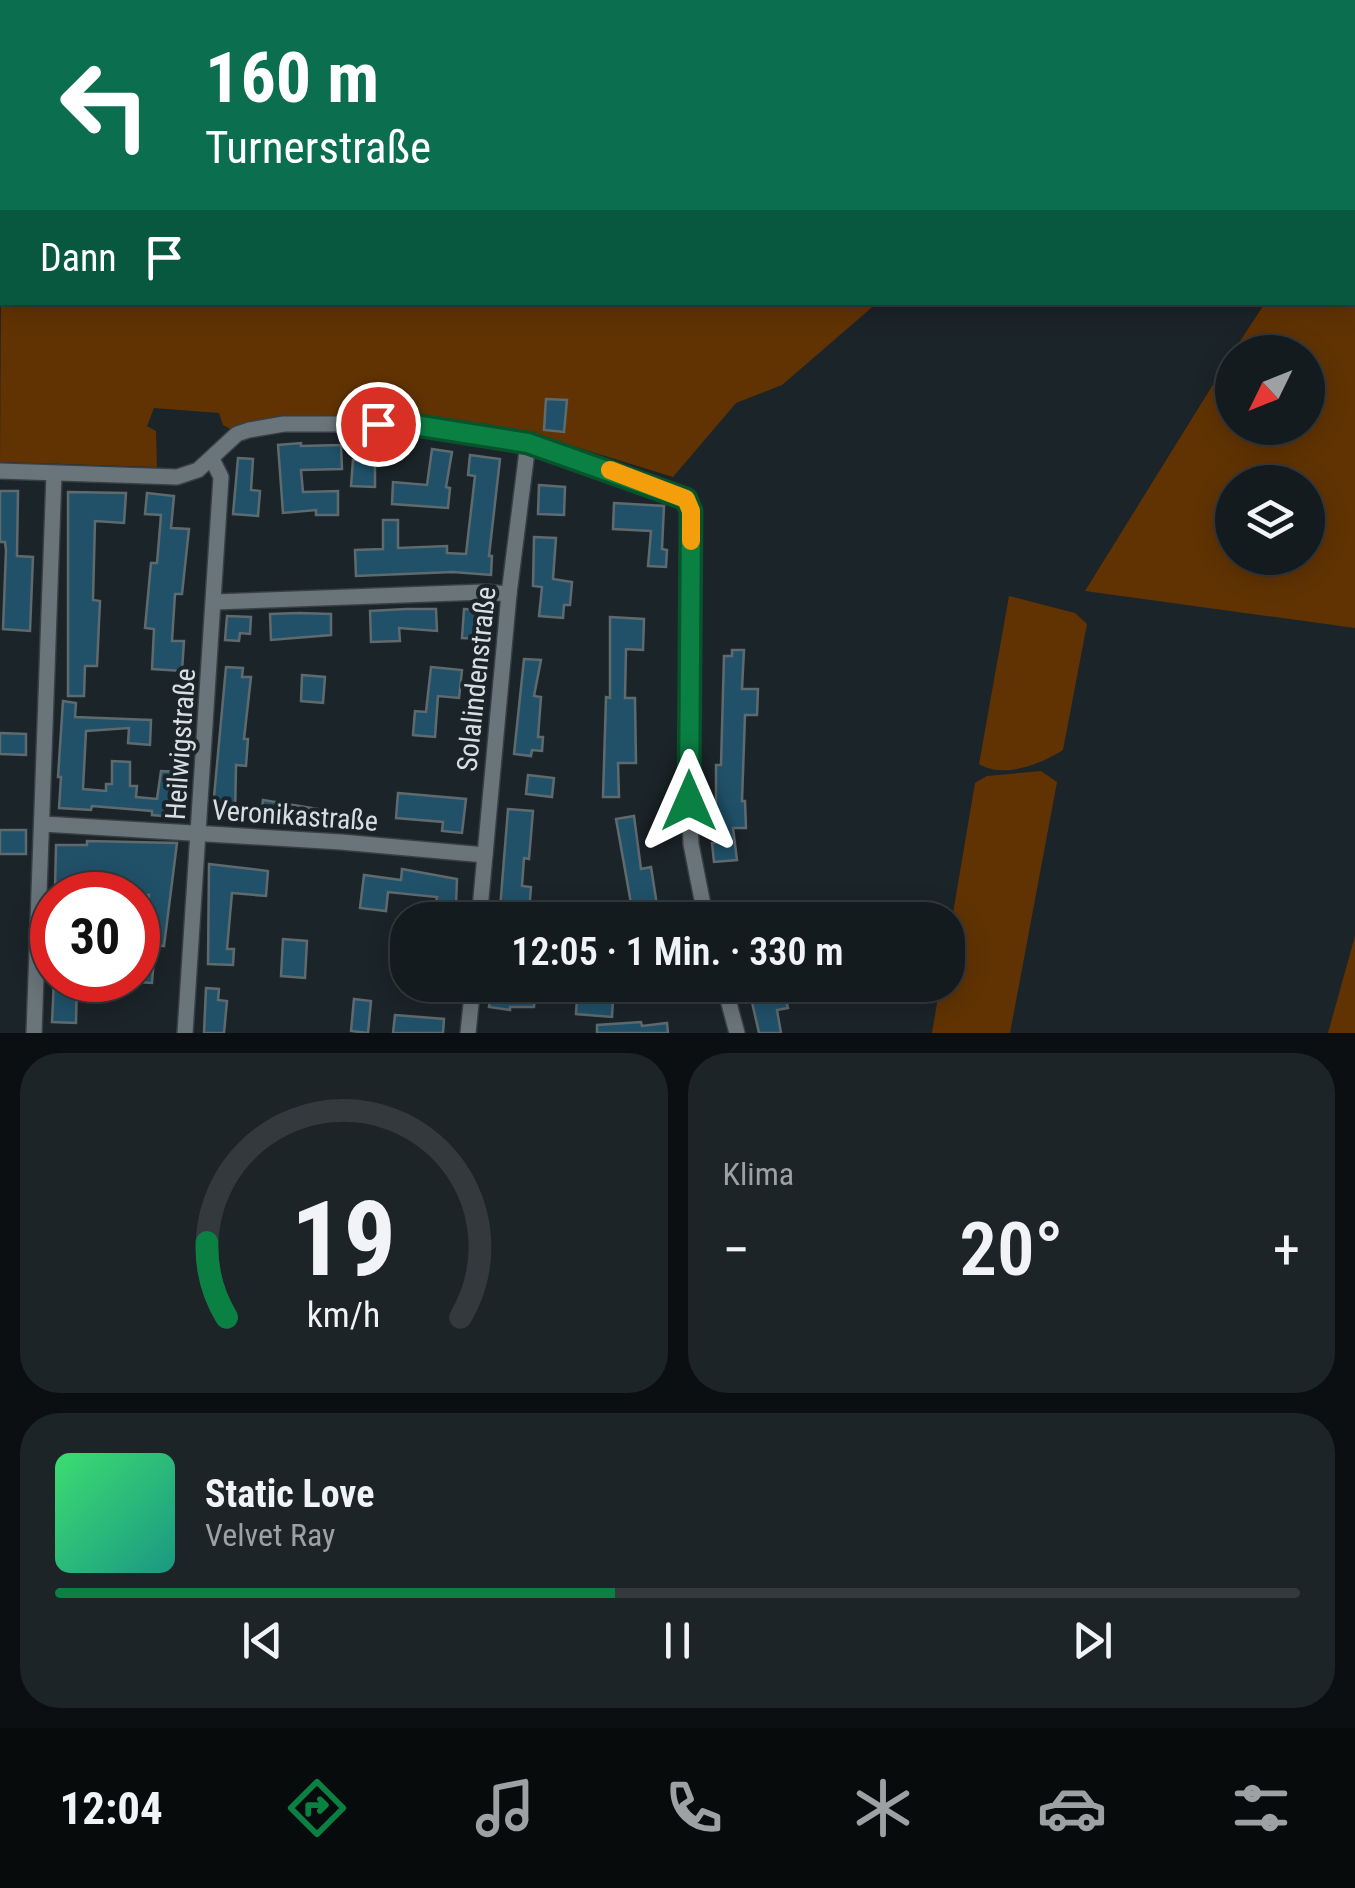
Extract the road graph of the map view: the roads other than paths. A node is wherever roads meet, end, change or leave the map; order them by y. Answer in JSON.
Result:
{"nodes":[{"id":1,"x":528,"y":443,"type":"junction"},
{"id":2,"x":212,"y":460,"type":"junction"},
{"id":3,"x":0,"y":471,"type":"edge"},
{"id":4,"x":54,"y":474,"type":"junction"},
{"id":5,"x":509,"y":594,"type":"junction"},
{"id":6,"x":215,"y":602,"type":"junction"},
{"id":7,"x":43,"y":824,"type":"junction"},
{"id":8,"x":198,"y":834,"type":"junction"},
{"id":9,"x":484,"y":855,"type":"junction"},
{"id":10,"x":480,"y":902,"type":"edge"},
{"id":11,"x":702,"y":902,"type":"edge"},
{"id":12,"x":471,"y":1002,"type":"edge"},
{"id":13,"x":728,"y":1002,"type":"edge"},
{"id":14,"x":34,"y":1033,"type":"edge"},
{"id":15,"x":185,"y":1033,"type":"edge"},
{"id":16,"x":468,"y":1033,"type":"edge"},
{"id":17,"x":736,"y":1033,"type":"edge"}],
"edges":[{"from":1,"to":2,"type":"street"},
{"from":1,"to":5,"type":"street","name":"Solalindenstraße"},
{"from":1,"to":11,"type":"street"},
{"from":2,"to":4,"type":"street"},
{"from":2,"to":6,"type":"street","name":"Heilwigstraße"},
{"from":3,"to":4,"type":"street"},
{"from":4,"to":7,"type":"street"},
{"from":5,"to":6,"type":"street"},
{"from":5,"to":9,"type":"street","name":"Solalindenstraße"},
{"from":6,"to":8,"type":"street","name":"Heilwigstraße"},
{"from":7,"to":8,"type":"street","name":"Veronikastraße"},
{"from":7,"to":14,"type":"street"},
{"from":8,"to":9,"type":"street","name":"Veronikastraße"},
{"from":8,"to":15,"type":"street","name":"Heilwigstraße"},
{"from":9,"to":10,"type":"street","name":"Solalindenstraße"},
{"from":12,"to":16,"type":"street"},
{"from":13,"to":17,"type":"street"}]}
